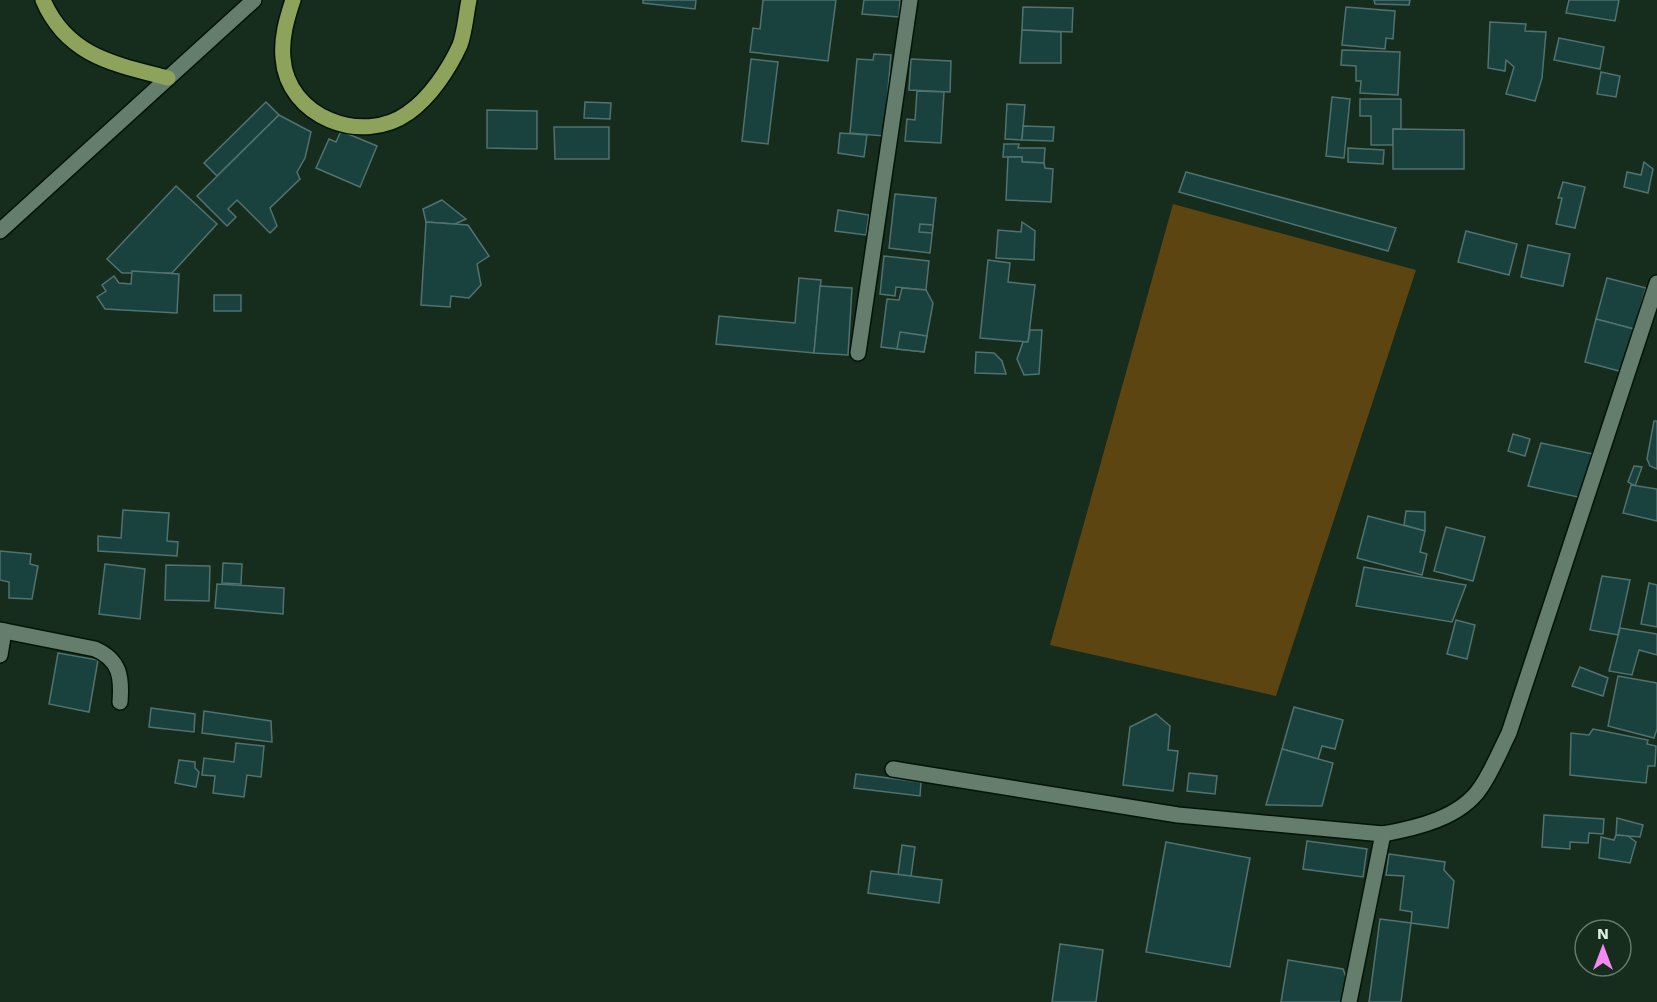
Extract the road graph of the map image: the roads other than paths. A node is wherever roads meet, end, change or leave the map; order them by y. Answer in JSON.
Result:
{"nodes":[{"id":1,"x":43,"y":0,"type":"edge"},
{"id":2,"x":254,"y":0,"type":"edge"},
{"id":3,"x":293,"y":0,"type":"edge"},
{"id":4,"x":469,"y":0,"type":"edge"},
{"id":5,"x":910,"y":0,"type":"edge"},
{"id":6,"x":168,"y":78,"type":"junction"},
{"id":7,"x":0,"y":231,"type":"edge"},
{"id":8,"x":1657,"y":283,"type":"edge"},
{"id":9,"x":858,"y":353,"type":"dead end"},
{"id":10,"x":2,"y":631,"type":"edge"},
{"id":11,"x":0,"y":655,"type":"edge"},
{"id":12,"x":120,"y":702,"type":"dead end"},
{"id":13,"x":893,"y":770,"type":"dead end"},
{"id":14,"x":1383,"y":834,"type":"junction"},
{"id":15,"x":1350,"y":1002,"type":"edge"}],
"edges":[{"from":1,"to":6,"type":"main road"},
{"from":2,"to":6,"type":"street"},
{"from":3,"to":4,"type":"main road"},
{"from":5,"to":9,"type":"street"},
{"from":6,"to":7,"type":"street"},
{"from":8,"to":14,"type":"street"},
{"from":10,"to":11,"type":"street"},
{"from":10,"to":12,"type":"street"},
{"from":13,"to":14,"type":"street"},
{"from":14,"to":15,"type":"street"}]}
